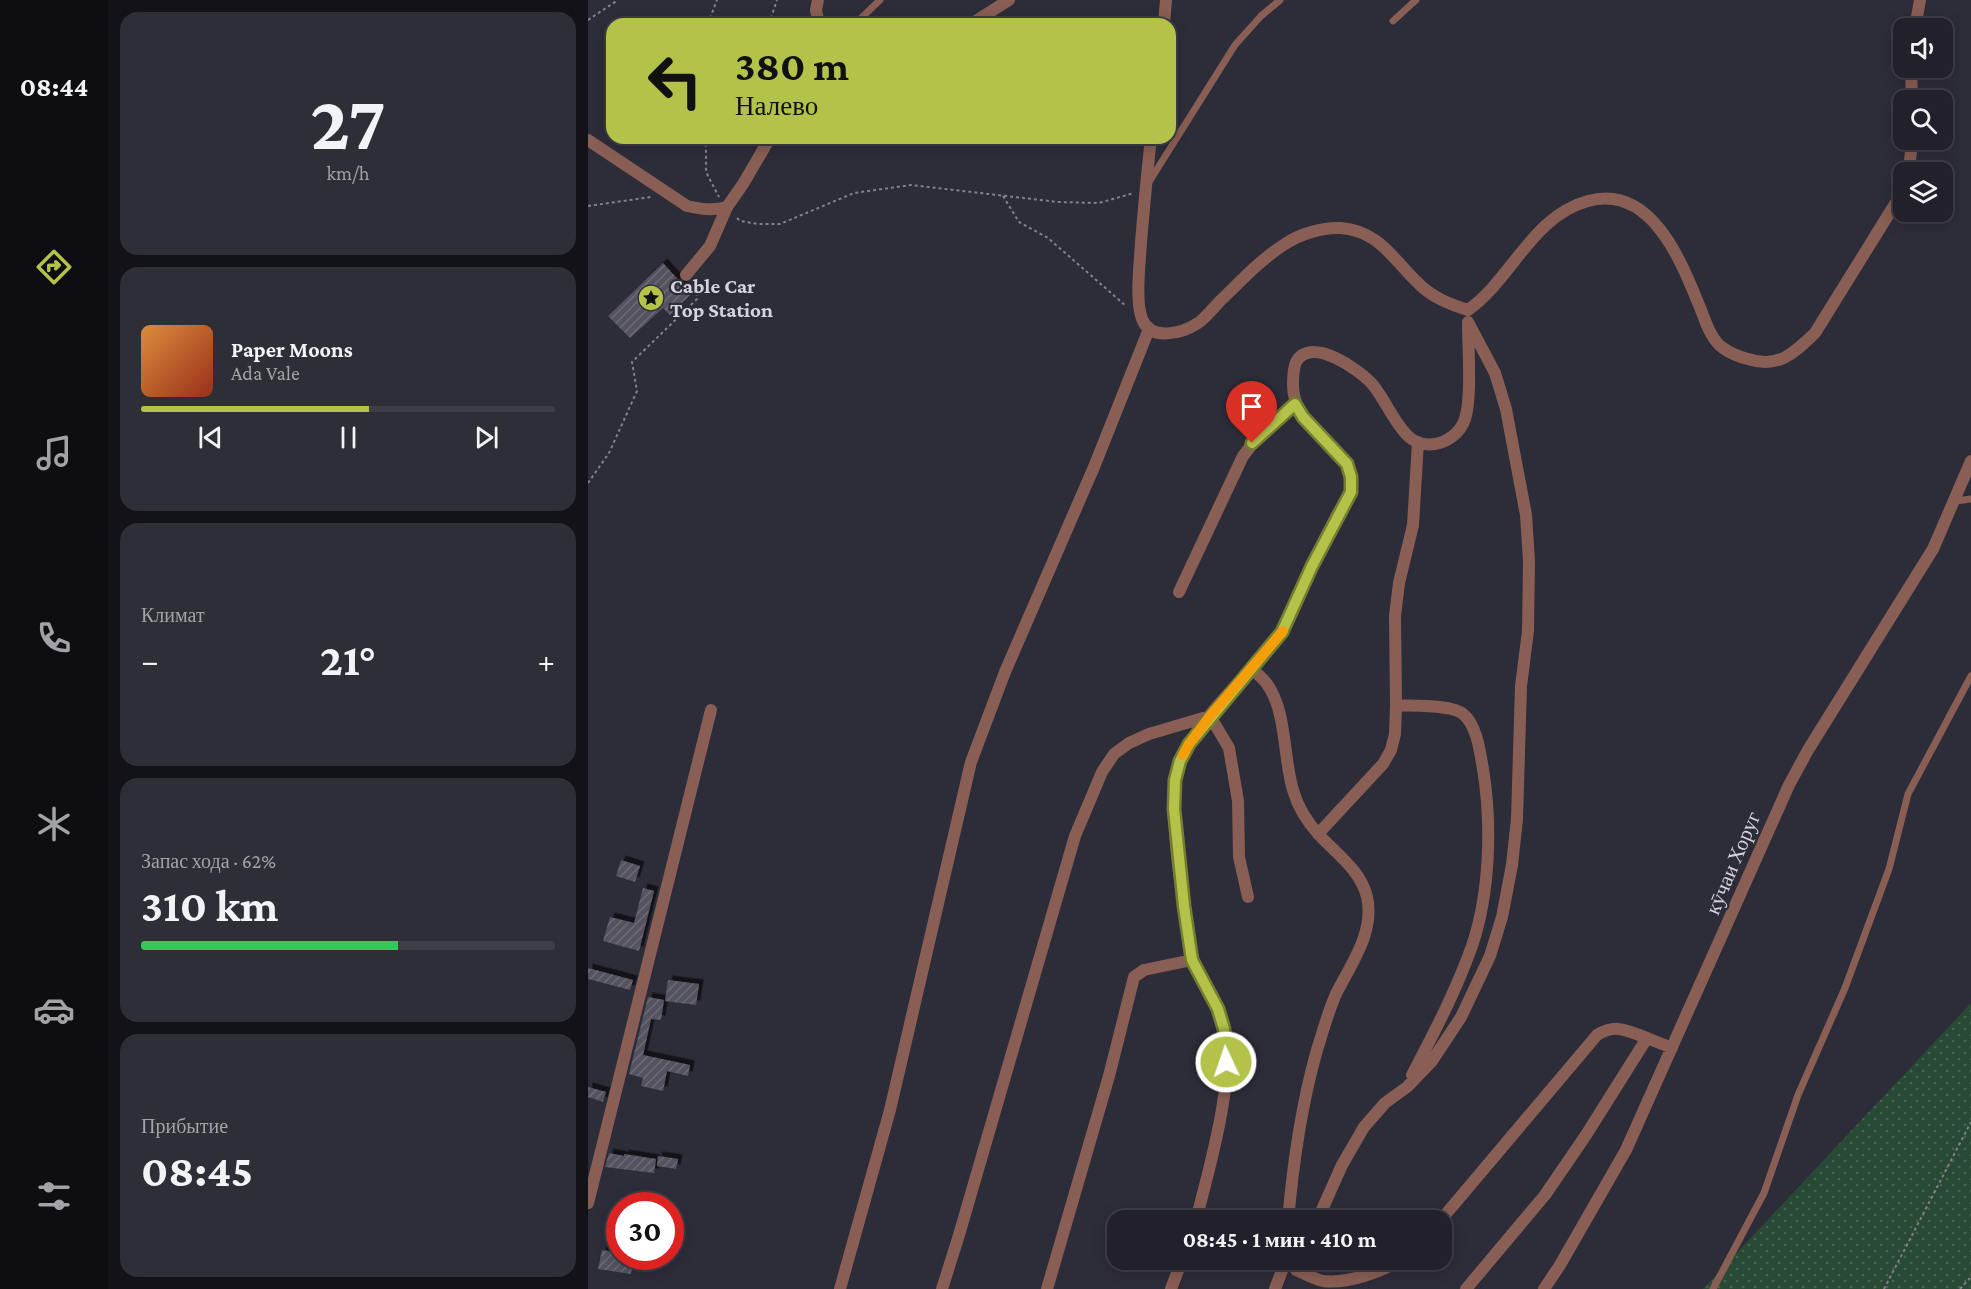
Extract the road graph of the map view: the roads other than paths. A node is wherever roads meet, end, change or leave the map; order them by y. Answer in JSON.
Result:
{"nodes":[{"id":1,"x":818,"y":0,"type":"edge"},
{"id":2,"x":880,"y":0,"type":"edge"},
{"id":3,"x":1009,"y":0,"type":"edge"},
{"id":4,"x":1166,"y":0,"type":"edge"},
{"id":5,"x":1280,"y":0,"type":"edge"},
{"id":6,"x":1416,"y":0,"type":"edge"},
{"id":7,"x":1920,"y":0,"type":"edge"},
{"id":8,"x":818,"y":18,"type":"edge"},
{"id":9,"x":861,"y":18,"type":"edge"},
{"id":10,"x":980,"y":18,"type":"edge"},
{"id":11,"x":1164,"y":18,"type":"edge"},
{"id":12,"x":1917,"y":18,"type":"edge"},
{"id":13,"x":1393,"y":21,"type":"dead end"},
{"id":14,"x":1176,"y":138,"type":"edge"},
{"id":15,"x":588,"y":140,"type":"edge"},
{"id":16,"x":766,"y":144,"type":"edge"},
{"id":17,"x":1150,"y":144,"type":"edge"},
{"id":18,"x":1172,"y":144,"type":"edge"},
{"id":19,"x":1145,"y":187,"type":"junction"},
{"id":20,"x":727,"y":207,"type":"junction"},
{"id":21,"x":1893,"y":207,"type":"edge"},
{"id":22,"x":690,"y":270,"type":"road end"},
{"id":23,"x":1468,"y":316,"type":"junction"},
{"id":24,"x":1149,"y":329,"type":"junction"},
{"id":25,"x":1295,"y":404,"type":"junction"},
{"id":26,"x":1418,"y":442,"type":"junction"},
{"id":27,"x":1971,"y":461,"type":"edge"},
{"id":28,"x":1971,"y":499,"type":"edge"},
{"id":29,"x":1955,"y":501,"type":"junction"},
{"id":30,"x":1179,"y":591,"type":"dead end"},
{"id":31,"x":1251,"y":668,"type":"junction"},
{"id":32,"x":1971,"y":676,"type":"edge"},
{"id":33,"x":1396,"y":705,"type":"junction"},
{"id":34,"x":711,"y":710,"type":"dead end"},
{"id":35,"x":1210,"y":716,"type":"junction"},
{"id":36,"x":1318,"y":834,"type":"junction"},
{"id":37,"x":1248,"y":897,"type":"dead end"},
{"id":38,"x":1192,"y":960,"type":"junction"},
{"id":39,"x":1647,"y":1038,"type":"junction"},
{"id":40,"x":1672,"y":1048,"type":"junction"},
{"id":41,"x":1407,"y":1087,"type":"junction"},
{"id":42,"x":588,"y":1203,"type":"edge"},
{"id":43,"x":1199,"y":1210,"type":"edge"},
{"id":44,"x":1289,"y":1210,"type":"edge"},
{"id":45,"x":1322,"y":1210,"type":"edge"},
{"id":46,"x":1449,"y":1210,"type":"edge"},
{"id":47,"x":1178,"y":1270,"type":"edge"},
{"id":48,"x":1282,"y":1270,"type":"edge"},
{"id":49,"x":1307,"y":1270,"type":"edge"},
{"id":50,"x":1379,"y":1270,"type":"edge"},
{"id":51,"x":840,"y":1289,"type":"edge"},
{"id":52,"x":942,"y":1289,"type":"edge"},
{"id":53,"x":1047,"y":1289,"type":"edge"},
{"id":54,"x":1171,"y":1289,"type":"edge"},
{"id":55,"x":1275,"y":1289,"type":"edge"},
{"id":56,"x":1466,"y":1289,"type":"edge"},
{"id":57,"x":1544,"y":1289,"type":"edge"},
{"id":58,"x":1713,"y":1289,"type":"edge"}],
"edges":[{"from":1,"to":8,"type":"street"},
{"from":2,"to":9,"type":"lane"},
{"from":3,"to":10,"type":"street"},
{"from":4,"to":11,"type":"street"},
{"from":5,"to":14,"type":"lane"},
{"from":6,"to":13,"type":"lane"},
{"from":7,"to":12,"type":"street"},
{"from":15,"to":20,"type":"street"},
{"from":16,"to":20,"type":"street"},
{"from":17,"to":19,"type":"street"},
{"from":18,"to":19,"type":"lane"},
{"from":19,"to":24,"type":"street"},
{"from":20,"to":22,"type":"street"},
{"from":21,"to":23,"type":"street"},
{"from":23,"to":24,"type":"street"},
{"from":23,"to":26,"type":"street"},
{"from":23,"to":41,"type":"street"},
{"from":24,"to":51,"type":"street"},
{"from":25,"to":26,"type":"street"},
{"from":25,"to":30,"type":"street"},
{"from":25,"to":31,"type":"street"},
{"from":26,"to":33,"type":"street"},
{"from":27,"to":29,"type":"street","name":"кӯчаи Хоруг"},
{"from":28,"to":29,"type":"lane"},
{"from":29,"to":40,"type":"street","name":"кӯчаи Хоруг"},
{"from":31,"to":35,"type":"street"},
{"from":31,"to":36,"type":"street"},
{"from":32,"to":58,"type":"lane"},
{"from":33,"to":36,"type":"street"},
{"from":33,"to":41,"type":"street"},
{"from":34,"to":42,"type":"street"},
{"from":35,"to":37,"type":"street"},
{"from":35,"to":38,"type":"street"},
{"from":35,"to":52,"type":"street"},
{"from":36,"to":44,"type":"street"},
{"from":38,"to":43,"type":"street"},
{"from":38,"to":53,"type":"street"},
{"from":39,"to":40,"type":"street"},
{"from":39,"to":46,"type":"street"},
{"from":39,"to":56,"type":"street"},
{"from":40,"to":57,"type":"street","name":"кӯчаи Хоруг"},
{"from":41,"to":45,"type":"street"},
{"from":47,"to":54,"type":"street"},
{"from":48,"to":55,"type":"street"},
{"from":49,"to":50,"type":"street"}]}
